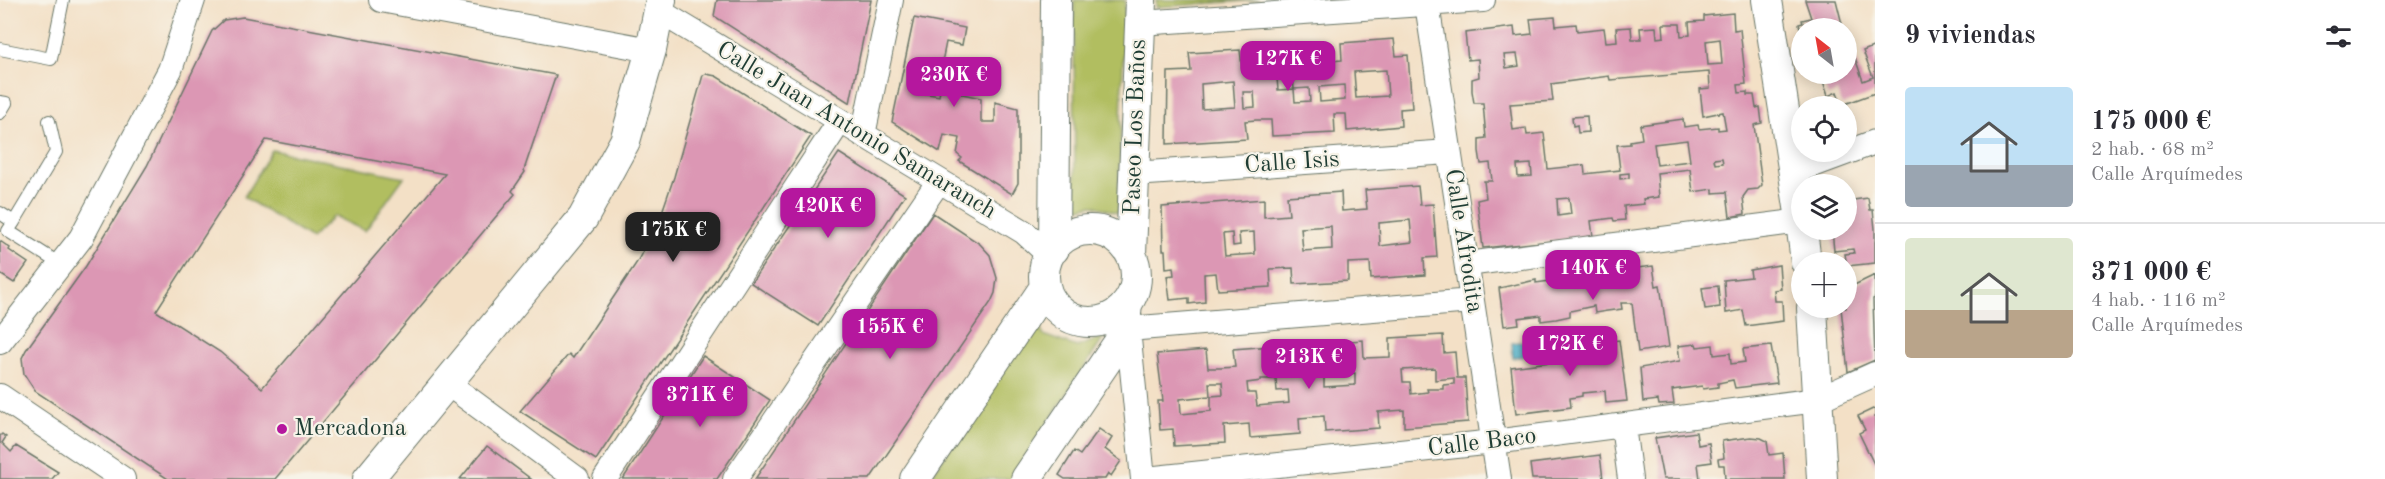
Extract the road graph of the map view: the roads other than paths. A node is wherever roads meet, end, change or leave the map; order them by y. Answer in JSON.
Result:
{"nodes":[{"id":1,"x":63,"y":0,"type":"edge"},
{"id":2,"x":194,"y":0,"type":"edge"},
{"id":3,"x":381,"y":0,"type":"edge"},
{"id":4,"x":891,"y":0,"type":"edge"},
{"id":5,"x":1056,"y":0,"type":"edge"},
{"id":6,"x":1483,"y":0,"type":"edge"},
{"id":7,"x":1767,"y":0,"type":"edge"},
{"id":8,"x":1427,"y":4,"type":"junction"},
{"id":9,"x":660,"y":6,"type":"edge"},
{"id":10,"x":1141,"y":12,"type":"edge"},
{"id":11,"x":0,"y":50,"type":"edge"},
{"id":12,"x":651,"y":50,"type":"junction"},
{"id":13,"x":0,"y":102,"type":"edge"},
{"id":14,"x":0,"y":113,"type":"edge"},
{"id":15,"x":49,"y":121,"type":"dead end"},
{"id":16,"x":840,"y":121,"type":"junction"},
{"id":17,"x":863,"y":135,"type":"junction"},
{"id":18,"x":1875,"y":142,"type":"edge"},
{"id":19,"x":1449,"y":152,"type":"junction"},
{"id":20,"x":1794,"y":172,"type":"joint"},
{"id":21,"x":1134,"y":174,"type":"junction"},
{"id":22,"x":939,"y":182,"type":"junction"},
{"id":23,"x":0,"y":213,"type":"edge"},
{"id":24,"x":14,"y":222,"type":"junction"},
{"id":25,"x":1791,"y":222,"type":"edge"},
{"id":26,"x":1052,"y":252,"type":"junction"},
{"id":27,"x":1131,"y":254,"type":"junction"},
{"id":28,"x":60,"y":264,"type":"junction"},
{"id":29,"x":1467,"y":264,"type":"junction"},
{"id":30,"x":1045,"y":287,"type":"junction"},
{"id":31,"x":1472,"y":302,"type":"junction"},
{"id":32,"x":1129,"y":315,"type":"junction"},
{"id":33,"x":1813,"y":318,"type":"edge"},
{"id":34,"x":0,"y":342,"type":"edge"},
{"id":35,"x":1875,"y":374,"type":"edge"},
{"id":36,"x":447,"y":383,"type":"junction"},
{"id":37,"x":0,"y":396,"type":"edge"},
{"id":38,"x":1818,"y":400,"type":"junction"},
{"id":39,"x":1623,"y":426,"type":"junction"},
{"id":40,"x":1494,"y":442,"type":"junction"},
{"id":41,"x":92,"y":471,"type":"edge"},
{"id":42,"x":123,"y":479,"type":"edge"},
{"id":43,"x":368,"y":479,"type":"edge"},
{"id":44,"x":577,"y":479,"type":"edge"},
{"id":45,"x":605,"y":479,"type":"edge"},
{"id":46,"x":735,"y":479,"type":"edge"},
{"id":47,"x":915,"y":479,"type":"edge"},
{"id":48,"x":1026,"y":479,"type":"edge"},
{"id":49,"x":1145,"y":479,"type":"edge"},
{"id":50,"x":1499,"y":479,"type":"edge"},
{"id":51,"x":1630,"y":479,"type":"edge"},
{"id":52,"x":1822,"y":479,"type":"edge"}],
"edges":[{"from":1,"to":11,"type":"lane"},
{"from":2,"to":28,"type":"street"},
{"from":3,"to":12,"type":"street"},
{"from":4,"to":17,"type":"street"},
{"from":5,"to":26,"type":"street"},
{"from":6,"to":8,"type":"street"},
{"from":7,"to":20,"type":"street"},
{"from":8,"to":10,"type":"street"},
{"from":8,"to":19,"type":"street","name":"Calle Afrodita"},
{"from":9,"to":12,"type":"street"},
{"from":9,"to":16,"type":"street","name":"Calle Juan Antonio Samaranch"},
{"from":10,"to":21,"type":"street","name":"Paseo Los Baños"},
{"from":12,"to":36,"type":"street"},
{"from":13,"to":14,"type":"lane"},
{"from":15,"to":24,"type":"lane"},
{"from":16,"to":17,"type":"street","name":"Calle Juan Antonio Samaranch"},
{"from":16,"to":45,"type":"street"},
{"from":17,"to":22,"type":"street","name":"Calle Juan Antonio Samaranch"},
{"from":18,"to":20,"type":"street"},
{"from":19,"to":21,"type":"street","name":"Calle Isis"},
{"from":19,"to":29,"type":"street","name":"Calle Afrodita"},
{"from":21,"to":27,"type":"street","name":"Paseo Los Baños"},
{"from":22,"to":26,"type":"street","name":"Calle Juan Antonio Samaranch"},
{"from":22,"to":46,"type":"street"},
{"from":23,"to":24,"type":"lane"},
{"from":24,"to":28,"type":"lane"},
{"from":25,"to":29,"type":"street"},
{"from":26,"to":27,"type":"street"},
{"from":26,"to":30,"type":"street"},
{"from":27,"to":32,"type":"street"},
{"from":28,"to":34,"type":"street"},
{"from":29,"to":31,"type":"street","name":"Calle Afrodita"},
{"from":30,"to":32,"type":"street"},
{"from":30,"to":47,"type":"street"},
{"from":31,"to":32,"type":"street"},
{"from":31,"to":40,"type":"street","name":"Calle Afrodita"},
{"from":32,"to":48,"type":"street"},
{"from":32,"to":49,"type":"street"},
{"from":33,"to":38,"type":"street"},
{"from":35,"to":38,"type":"street","name":"Calle Baco"},
{"from":36,"to":43,"type":"street"},
{"from":36,"to":44,"type":"street"},
{"from":37,"to":41,"type":"street"},
{"from":38,"to":39,"type":"street","name":"Calle Baco"},
{"from":38,"to":52,"type":"street"},
{"from":39,"to":40,"type":"street","name":"Calle Baco"},
{"from":39,"to":51,"type":"street"},
{"from":40,"to":49,"type":"street","name":"Calle Baco"},
{"from":40,"to":50,"type":"street","name":"Calle Afrodita"},
{"from":41,"to":42,"type":"street"}]}
